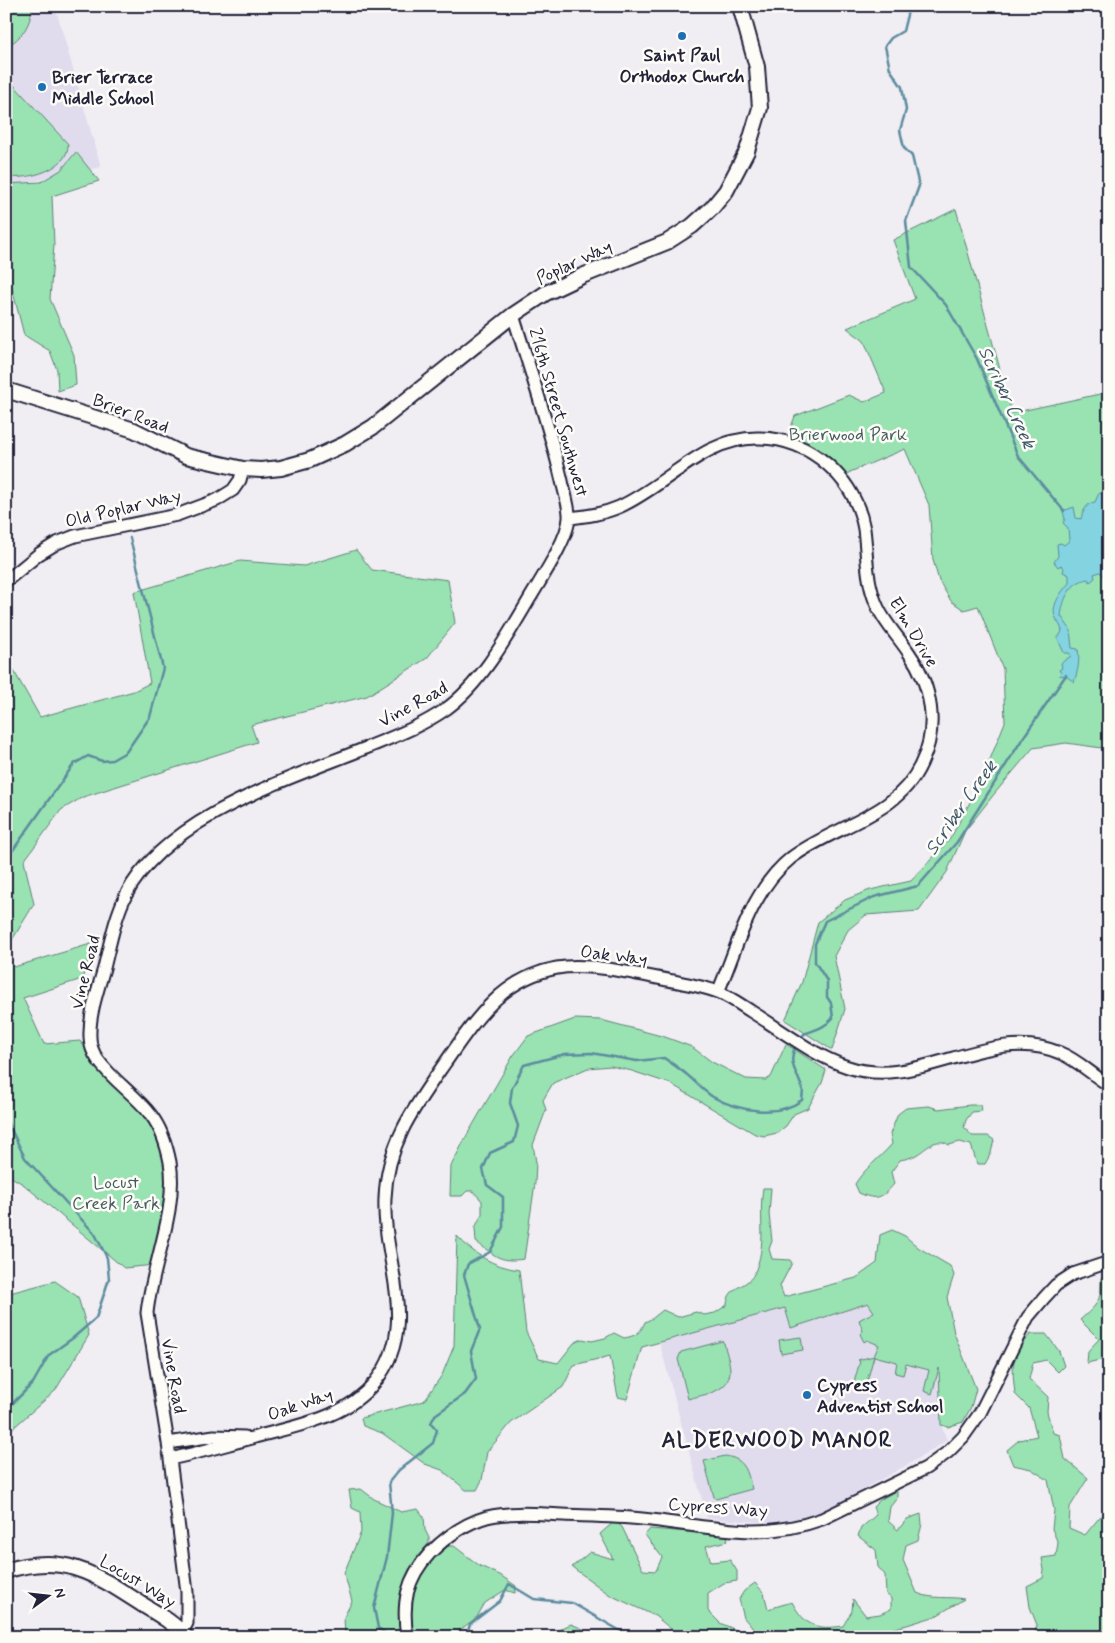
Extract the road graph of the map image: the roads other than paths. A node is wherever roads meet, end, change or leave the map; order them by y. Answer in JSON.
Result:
{"nodes":[{"id":1,"x":740,"y":6,"type":"edge"},
{"id":2,"x":513,"y":315,"type":"junction"},
{"id":3,"x":6,"y":390,"type":"edge"},
{"id":4,"x":243,"y":469,"type":"junction"},
{"id":5,"x":570,"y":518,"type":"junction"},
{"id":6,"x":6,"y":581,"type":"edge"},
{"id":7,"x":718,"y":992,"type":"junction"},
{"id":8,"x":1109,"y":1085,"type":"edge"},
{"id":9,"x":1109,"y":1262,"type":"edge"},
{"id":10,"x":254,"y":1437,"type":"junction"},
{"id":11,"x":168,"y":1443,"type":"junction"},
{"id":12,"x":170,"y":1459,"type":"junction"},
{"id":13,"x":6,"y":1571,"type":"edge"},
{"id":14,"x":184,"y":1634,"type":"edge"},
{"id":15,"x":407,"y":1637,"type":"edge"}],
"edges":[{"from":1,"to":2,"type":"main road","name":"Poplar Way"},
{"from":2,"to":4,"type":"main road","name":"Poplar Way"},
{"from":2,"to":5,"type":"street","name":"216th Street Southwest"},
{"from":3,"to":4,"type":"main road","name":"Brier Road"},
{"from":4,"to":6,"type":"street","name":"Old Poplar Way"},
{"from":5,"to":7,"type":"street","name":"Elm Drive"},
{"from":5,"to":11,"type":"street","name":"Vine Road"},
{"from":7,"to":8,"type":"street","name":"Oak Way"},
{"from":7,"to":10,"type":"street","name":"Oak Way"},
{"from":9,"to":15,"type":"street","name":"Cypress Way"},
{"from":10,"to":11,"type":"street","name":"Oak Way"},
{"from":10,"to":12,"type":"street","name":"Oak Way"},
{"from":11,"to":12,"type":"street","name":"Vine Road"},
{"from":12,"to":14,"type":"street","name":"Vine Road"},
{"from":13,"to":14,"type":"main road","name":"Locust Way"}]}
